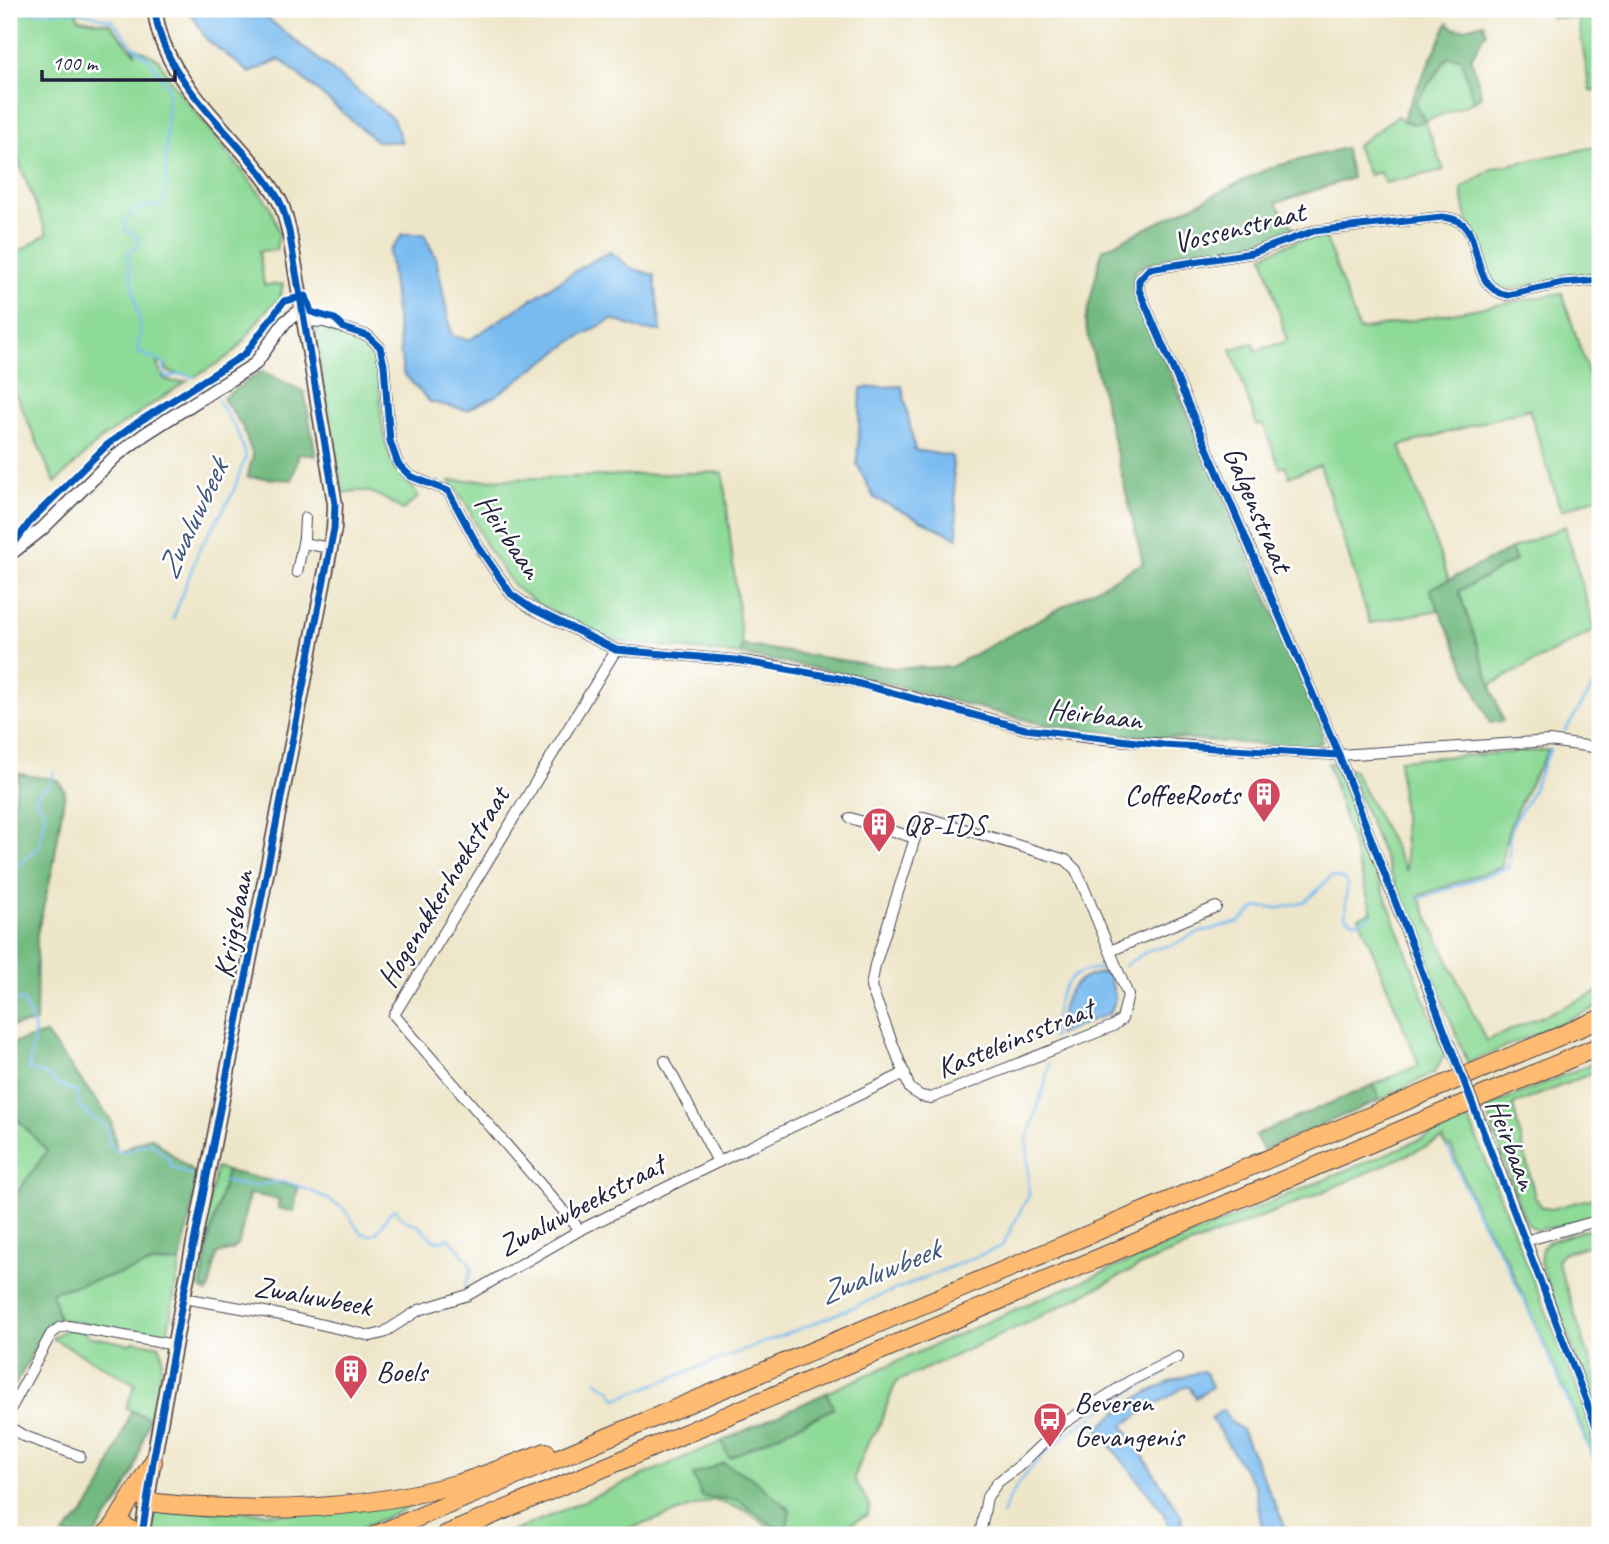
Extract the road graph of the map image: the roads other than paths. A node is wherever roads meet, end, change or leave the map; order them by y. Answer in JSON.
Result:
{"nodes":[{"id":1,"x":155,"y":9,"type":"edge"},
{"id":2,"x":1139,"y":280,"type":"joint"},
{"id":3,"x":1600,"y":280,"type":"edge"},
{"id":4,"x":303,"y":316,"type":"junction"},
{"id":5,"x":305,"y":518,"type":"dead end"},
{"id":6,"x":303,"y":543,"type":"junction"},
{"id":7,"x":330,"y":548,"type":"junction"},
{"id":8,"x":9,"y":555,"type":"edge"},
{"id":9,"x":297,"y":572,"type":"dead end"},
{"id":10,"x":616,"y":650,"type":"junction"},
{"id":11,"x":1600,"y":748,"type":"edge"},
{"id":12,"x":1339,"y":755,"type":"junction"},
{"id":13,"x":850,"y":818,"type":"dead end"},
{"id":14,"x":915,"y":838,"type":"junction"},
{"id":15,"x":1216,"y":907,"type":"dead end"},
{"id":16,"x":1110,"y":951,"type":"junction"},
{"id":17,"x":1600,"y":1019,"type":"edge"},
{"id":18,"x":1600,"y":1046,"type":"edge"},
{"id":19,"x":665,"y":1061,"type":"dead end"},
{"id":20,"x":905,"y":1073,"type":"junction"},
{"id":21,"x":718,"y":1161,"type":"junction"},
{"id":22,"x":1600,"y":1220,"type":"edge"},
{"id":23,"x":580,"y":1230,"type":"junction"},
{"id":24,"x":1525,"y":1241,"type":"junction"},
{"id":25,"x":468,"y":1294,"type":"joint"},
{"id":26,"x":183,"y":1298,"type":"junction"},
{"id":27,"x":175,"y":1345,"type":"junction"},
{"id":28,"x":1178,"y":1357,"type":"dead end"},
{"id":29,"x":9,"y":1412,"type":"edge"},
{"id":30,"x":9,"y":1427,"type":"edge"},
{"id":31,"x":1600,"y":1437,"type":"edge"},
{"id":32,"x":604,"y":1440,"type":"junction"},
{"id":33,"x":80,"y":1456,"type":"dead end"},
{"id":34,"x":153,"y":1462,"type":"junction"},
{"id":35,"x":147,"y":1502,"type":"junction"},
{"id":36,"x":500,"y":1513,"type":"junction"},
{"id":37,"x":110,"y":1531,"type":"edge"},
{"id":38,"x":141,"y":1535,"type":"edge"},
{"id":39,"x":376,"y":1535,"type":"edge"},
{"id":40,"x":445,"y":1535,"type":"edge"},
{"id":41,"x":460,"y":1535,"type":"edge"},
{"id":42,"x":980,"y":1535,"type":"edge"}],
"edges":[{"from":1,"to":4,"type":"main road","name":"Krijgsbaan"},
{"from":2,"to":3,"type":"street","name":"Vossenstraat"},
{"from":2,"to":12,"type":"street","name":"Galgenstraat"},
{"from":4,"to":7,"type":"main road","name":"Krijgsbaan"},
{"from":4,"to":8,"type":"street"},
{"from":4,"to":10,"type":"street","name":"Heirbaan"},
{"from":5,"to":6,"type":"street"},
{"from":6,"to":7,"type":"street"},
{"from":6,"to":9,"type":"street"},
{"from":7,"to":26,"type":"main road","name":"Krijgsbaan"},
{"from":10,"to":12,"type":"street","name":"Heirbaan"},
{"from":10,"to":23,"type":"street","name":"Hogenakkerhoekstraat"},
{"from":11,"to":12,"type":"street"},
{"from":12,"to":24,"type":"street","name":"Heirbaan","bridge":true},
{"from":13,"to":14,"type":"street"},
{"from":14,"to":16,"type":"street","name":"Kasteleinsstraat"},
{"from":14,"to":20,"type":"street","name":"Kasteleinsstraat"},
{"from":15,"to":16,"type":"street"},
{"from":16,"to":20,"type":"street","name":"Kasteleinsstraat"},
{"from":17,"to":32,"type":"highway"},
{"from":18,"to":36,"type":"highway"},
{"from":19,"to":21,"type":"street"},
{"from":20,"to":21,"type":"street","name":"Zwaluwbeekstraat"},
{"from":21,"to":23,"type":"street","name":"Zwaluwbeekstraat"},
{"from":22,"to":24,"type":"street"},
{"from":23,"to":25,"type":"street","name":"Zwaluwbeekstraat"},
{"from":24,"to":31,"type":"street","name":"Heirbaan"},
{"from":25,"to":26,"type":"street","name":"Zwaluwbeek"},
{"from":26,"to":27,"type":"main road","name":"Krijgsbaan"},
{"from":27,"to":29,"type":"street"},
{"from":27,"to":34,"type":"main road","name":"Krijgsbaan"},
{"from":28,"to":42,"type":"street"},
{"from":30,"to":33,"type":"street"},
{"from":32,"to":35,"type":"highway"},
{"from":32,"to":39,"type":"highway"},
{"from":34,"to":35,"type":"main road","name":"Krijgsbaan"},
{"from":34,"to":37,"type":"highway"},
{"from":35,"to":38,"type":"main road","name":"Krijgsbaan"},
{"from":36,"to":40,"type":"highway"},
{"from":36,"to":41,"type":"highway"},
{"from":37,"to":38,"type":"highway"}]}
